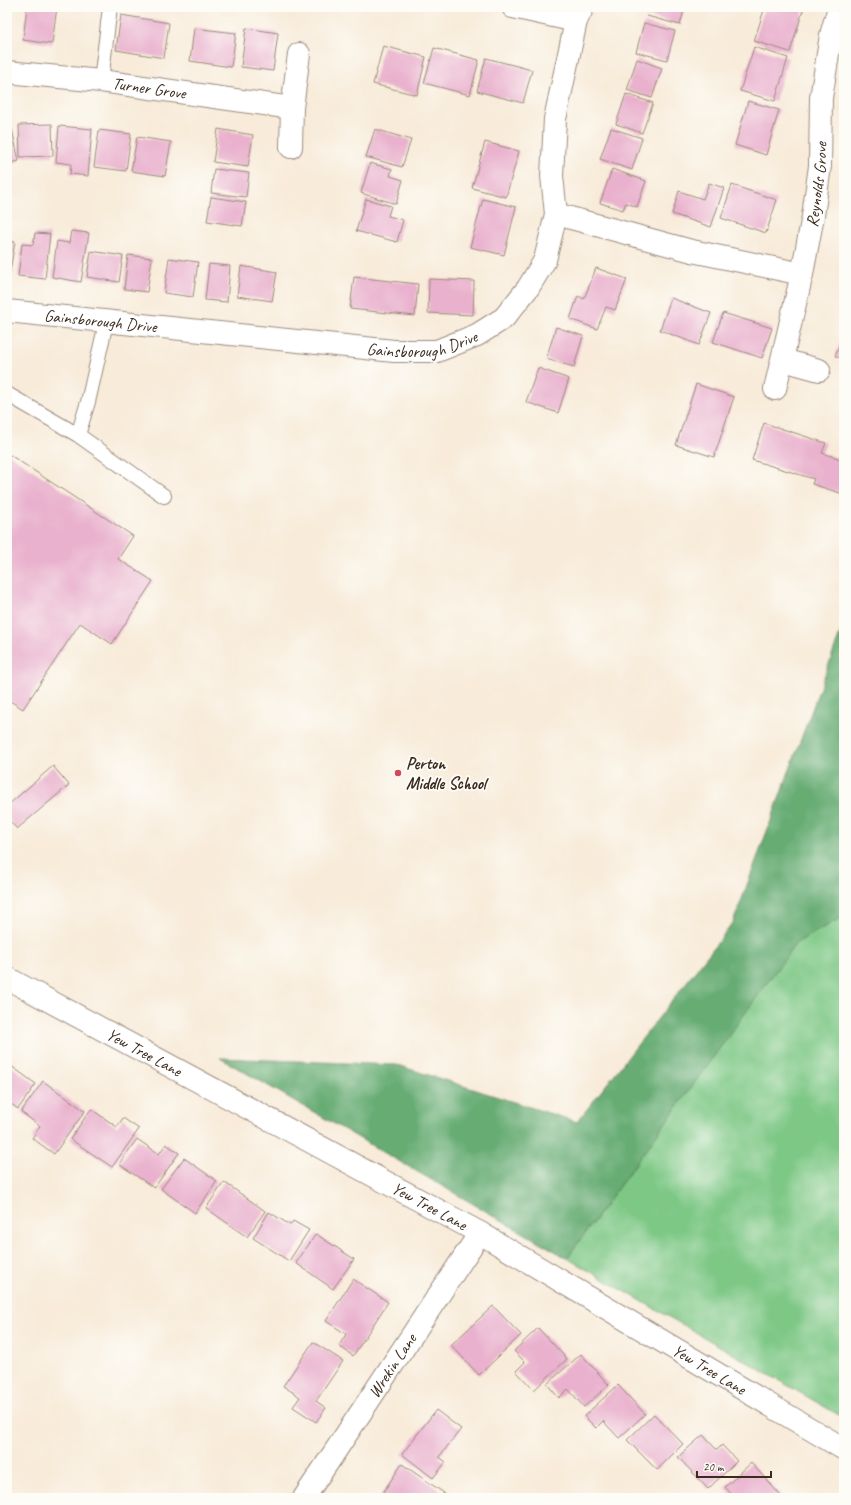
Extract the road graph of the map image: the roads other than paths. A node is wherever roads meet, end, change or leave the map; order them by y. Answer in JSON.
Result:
{"nodes":[{"id":1,"x":110,"y":7,"type":"edge"},
{"id":2,"x":513,"y":7,"type":"edge"},
{"id":3,"x":839,"y":7,"type":"edge"},
{"id":4,"x":580,"y":14,"type":"edge"},
{"id":5,"x":299,"y":54,"type":"dead end"},
{"id":6,"x":7,"y":72,"type":"edge"},
{"id":7,"x":101,"y":81,"type":"junction"},
{"id":8,"x":292,"y":108,"type":"junction"},
{"id":9,"x":291,"y":147,"type":"dead end"},
{"id":10,"x":556,"y":214,"type":"junction"},
{"id":11,"x":802,"y":274,"type":"junction"},
{"id":12,"x":7,"y":311,"type":"edge"},
{"id":13,"x":106,"y":323,"type":"junction"},
{"id":14,"x":783,"y":360,"type":"junction"},
{"id":15,"x":819,"y":370,"type":"dead end"},
{"id":16,"x":775,"y":390,"type":"dead end"},
{"id":17,"x":7,"y":394,"type":"edge"},
{"id":18,"x":78,"y":435,"type":"junction"},
{"id":19,"x":164,"y":496,"type":"dead end"},
{"id":20,"x":7,"y":978,"type":"edge"},
{"id":21,"x":480,"y":1233,"type":"junction"},
{"id":22,"x":844,"y":1449,"type":"edge"},
{"id":23,"x":304,"y":1498,"type":"edge"}],
"edges":[{"from":1,"to":7,"type":"lane"},
{"from":2,"to":4,"type":"street"},
{"from":3,"to":11,"type":"street","name":"Reynolds Grove"},
{"from":4,"to":10,"type":"street","name":"Gainsborough Drive"},
{"from":5,"to":8,"type":"street"},
{"from":6,"to":7,"type":"street","name":"Turner Grove"},
{"from":7,"to":8,"type":"street","name":"Turner Grove"},
{"from":8,"to":9,"type":"street"},
{"from":10,"to":11,"type":"street"},
{"from":10,"to":13,"type":"street","name":"Gainsborough Drive"},
{"from":11,"to":14,"type":"street","name":"Reynolds Grove"},
{"from":12,"to":13,"type":"street","name":"Gainsborough Drive"},
{"from":13,"to":18,"type":"lane"},
{"from":14,"to":15,"type":"street"},
{"from":14,"to":16,"type":"street","name":"Reynolds Grove"},
{"from":17,"to":18,"type":"lane"},
{"from":18,"to":19,"type":"lane"},
{"from":20,"to":21,"type":"street","name":"Yew Tree Lane"},
{"from":21,"to":22,"type":"street","name":"Yew Tree Lane"},
{"from":21,"to":23,"type":"street","name":"Wrekin Lane"}]}
